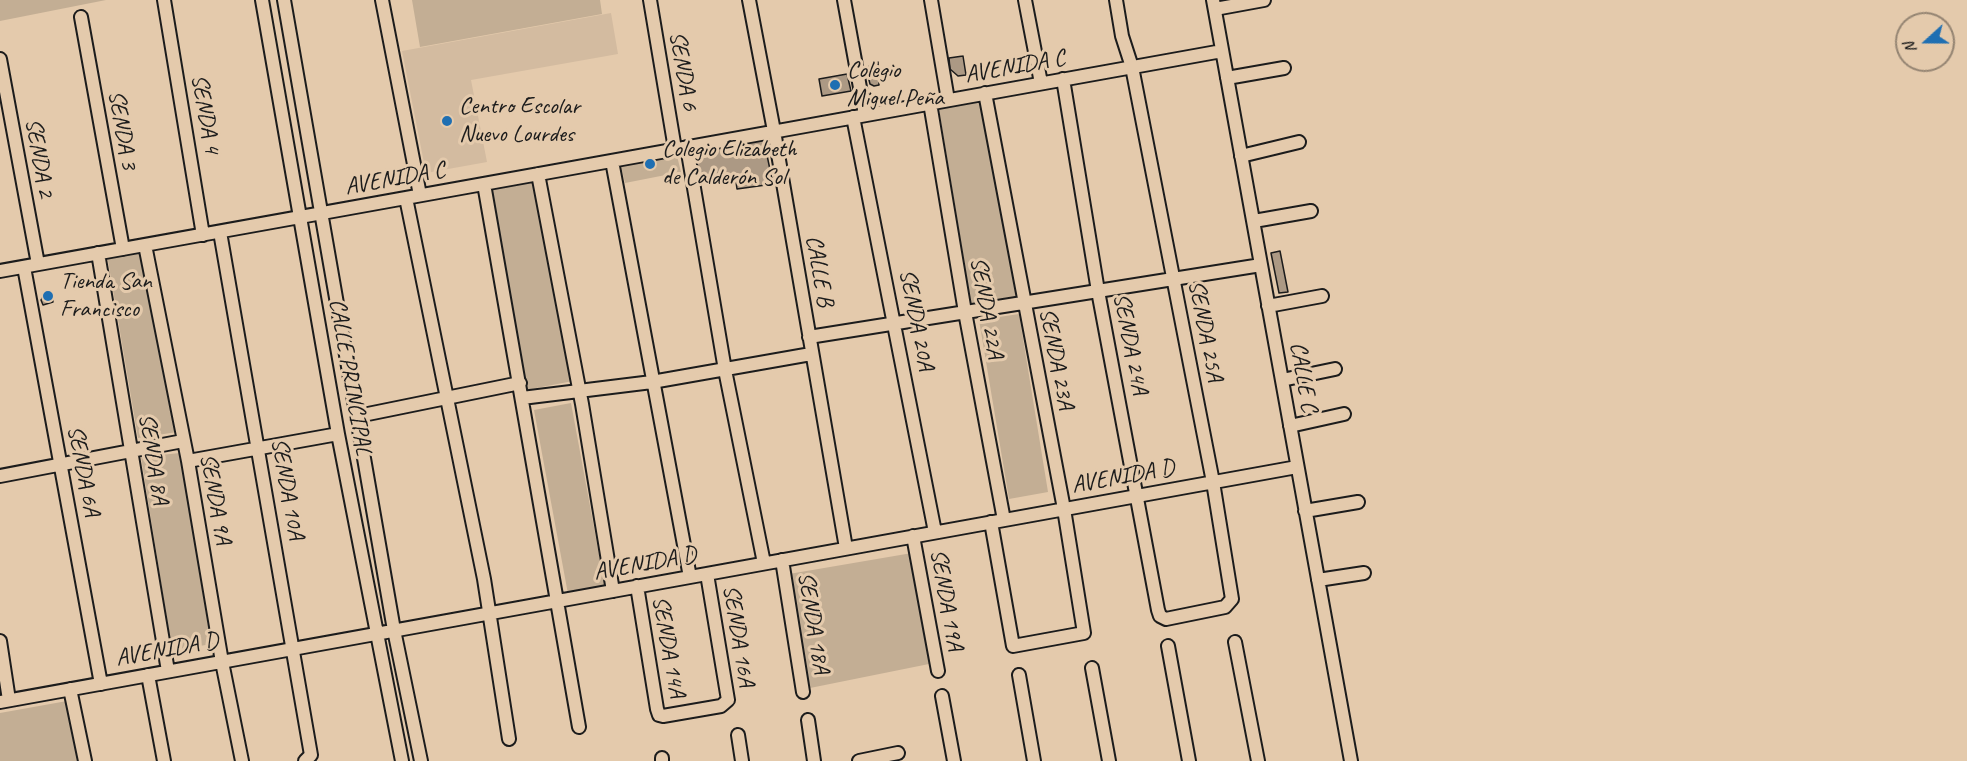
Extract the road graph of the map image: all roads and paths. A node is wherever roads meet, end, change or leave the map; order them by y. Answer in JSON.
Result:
{"nodes":[{"id":1,"x":164,"y":0,"type":"edge"},
{"id":2,"x":262,"y":0,"type":"edge"},
{"id":3,"x":284,"y":0,"type":"edge"},
{"id":4,"x":382,"y":0,"type":"edge"},
{"id":5,"x":650,"y":0,"type":"edge"},
{"id":6,"x":749,"y":0,"type":"edge"},
{"id":7,"x":844,"y":0,"type":"edge"},
{"id":8,"x":931,"y":0,"type":"edge"},
{"id":9,"x":1025,"y":0,"type":"edge"},
{"id":10,"x":1116,"y":0,"type":"edge"},
{"id":11,"x":1264,"y":0,"type":"edge"},
{"id":12,"x":1214,"y":5,"type":"edge"},
{"id":13,"x":81,"y":18,"type":"dead end"},
{"id":14,"x":1222,"y":51,"type":"junction"},
{"id":15,"x":0,"y":59,"type":"edge"},
{"id":16,"x":1132,"y":67,"type":"junction"},
{"id":17,"x":1284,"y":68,"type":"dead end"},
{"id":18,"x":1227,"y":78,"type":"junction"},
{"id":19,"x":1063,"y":79,"type":"junction"},
{"id":20,"x":1041,"y":83,"type":"junction"},
{"id":21,"x":985,"y":93,"type":"junction"},
{"id":22,"x":948,"y":100,"type":"junction"},
{"id":23,"x":930,"y":103,"type":"junction"},
{"id":24,"x":859,"y":116,"type":"junction"},
{"id":25,"x":774,"y":131,"type":"junction"},
{"id":26,"x":1299,"y":142,"type":"dead end"},
{"id":27,"x":681,"y":148,"type":"junction"},
{"id":28,"x":1241,"y":156,"type":"junction"},
{"id":29,"x":612,"y":161,"type":"junction"},
{"id":30,"x":538,"y":174,"type":"junction"},
{"id":31,"x":484,"y":184,"type":"junction"},
{"id":32,"x":420,"y":195,"type":"junction"},
{"id":33,"x":406,"y":198,"type":"junction"},
{"id":34,"x":1311,"y":212,"type":"dead end"},
{"id":35,"x":322,"y":213,"type":"junction"},
{"id":36,"x":301,"y":217,"type":"junction"},
{"id":37,"x":1254,"y":221,"type":"junction"},
{"id":38,"x":220,"y":231,"type":"junction"},
{"id":39,"x":203,"y":235,"type":"junction"},
{"id":40,"x":145,"y":245,"type":"junction"},
{"id":41,"x":123,"y":249,"type":"junction"},
{"id":42,"x":98,"y":253,"type":"junction"},
{"id":43,"x":38,"y":264,"type":"junction"},
{"id":44,"x":1261,"y":265,"type":"junction"},
{"id":45,"x":24,"y":267,"type":"junction"},
{"id":46,"x":0,"y":271,"type":"edge"},
{"id":47,"x":1174,"y":279,"type":"junction"},
{"id":48,"x":1098,"y":291,"type":"junction"},
{"id":49,"x":1322,"y":296,"type":"dead end"},
{"id":50,"x":1024,"y":303,"type":"junction"},
{"id":51,"x":1268,"y":306,"type":"junction"},
{"id":52,"x":965,"y":312,"type":"junction"},
{"id":53,"x":895,"y":324,"type":"junction"},
{"id":54,"x":809,"y":338,"type":"junction"},
{"id":55,"x":811,"y":354,"type":"junction"},
{"id":56,"x":1335,"y":369,"type":"dead end"},
{"id":57,"x":725,"y":370,"type":"junction"},
{"id":58,"x":1282,"y":380,"type":"junction"},
{"id":59,"x":652,"y":382,"type":"junction"},
{"id":60,"x":520,"y":383,"type":"junction"},
{"id":61,"x":580,"y":392,"type":"junction"},
{"id":62,"x":448,"y":398,"type":"junction"},
{"id":63,"x":522,"y":398,"type":"junction"},
{"id":64,"x":1344,"y":414,"type":"dead end"},
{"id":65,"x":358,"y":416,"type":"junction"},
{"id":66,"x":1290,"y":426,"type":"junction"},
{"id":67,"x":338,"y":434,"type":"junction"},
{"id":68,"x":183,"y":441,"type":"junction"},
{"id":69,"x":130,"y":450,"type":"junction"},
{"id":70,"x":259,"y":450,"type":"junction"},
{"id":71,"x":188,"y":461,"type":"junction"},
{"id":72,"x":61,"y":464,"type":"junction"},
{"id":73,"x":1298,"y":466,"type":"junction"},
{"id":74,"x":0,"y":476,"type":"edge"},
{"id":75,"x":1213,"y":482,"type":"junction"},
{"id":76,"x":1137,"y":496,"type":"junction"},
{"id":77,"x":1358,"y":502,"type":"dead end"},
{"id":78,"x":1064,"y":509,"type":"junction"},
{"id":79,"x":1305,"y":512,"type":"junction"},
{"id":80,"x":998,"y":521,"type":"junction"},
{"id":81,"x":935,"y":532,"type":"junction"},
{"id":82,"x":913,"y":536,"type":"junction"},
{"id":83,"x":846,"y":548,"type":"junction"},
{"id":84,"x":782,"y":560,"type":"junction"},
{"id":85,"x":764,"y":563,"type":"junction"},
{"id":86,"x":1364,"y":573,"type":"dead end"},
{"id":87,"x":707,"y":574,"type":"junction"},
{"id":88,"x":690,"y":577,"type":"junction"},
{"id":89,"x":1318,"y":580,"type":"junction"},
{"id":90,"x":637,"y":586,"type":"junction"},
{"id":91,"x":613,"y":591,"type":"junction"},
{"id":92,"x":558,"y":601,"type":"junction"},
{"id":93,"x":490,"y":613,"type":"junction"},
{"id":94,"x":1160,"y":616,"type":"joint"},
{"id":95,"x":394,"y":630,"type":"junction"},
{"id":96,"x":377,"y":633,"type":"junction"},
{"id":97,"x":0,"y":641,"type":"edge"},
{"id":98,"x":1235,"y":642,"type":"dead end"},
{"id":99,"x":1013,"y":646,"type":"joint"},
{"id":100,"x":1168,"y":646,"type":"dead end"},
{"id":101,"x":294,"y":649,"type":"junction"},
{"id":102,"x":222,"y":662,"type":"junction"},
{"id":103,"x":1092,"y":668,"type":"dead end"},
{"id":104,"x":938,"y":671,"type":"dead end"},
{"id":105,"x":168,"y":672,"type":"junction"},
{"id":106,"x":148,"y":675,"type":"junction"},
{"id":107,"x":1019,"y":675,"type":"dead end"},
{"id":108,"x":101,"y":684,"type":"junction"},
{"id":109,"x":70,"y":689,"type":"junction"},
{"id":110,"x":803,"y":692,"type":"dead end"},
{"id":111,"x":942,"y":696,"type":"dead end"},
{"id":112,"x":5,"y":701,"type":"edge"},
{"id":113,"x":659,"y":715,"type":"joint"},
{"id":114,"x":807,"y":720,"type":"dead end"},
{"id":115,"x":579,"y":727,"type":"dead end"},
{"id":116,"x":738,"y":735,"type":"dead end"},
{"id":117,"x":510,"y":739,"type":"dead end"},
{"id":118,"x":419,"y":748,"type":"junction"},
{"id":119,"x":898,"y":753,"type":"dead end"},
{"id":120,"x":401,"y":756,"type":"edge"},
{"id":121,"x":308,"y":758,"type":"edge"},
{"id":122,"x":85,"y":761,"type":"edge"},
{"id":123,"x":164,"y":761,"type":"edge"},
{"id":124,"x":242,"y":761,"type":"edge"},
{"id":125,"x":421,"y":761,"type":"edge"},
{"id":126,"x":742,"y":761,"type":"edge"},
{"id":127,"x":814,"y":761,"type":"edge"},
{"id":128,"x":859,"y":761,"type":"edge"},
{"id":129,"x":954,"y":761,"type":"edge"},
{"id":130,"x":1034,"y":761,"type":"edge"},
{"id":131,"x":1109,"y":761,"type":"edge"},
{"id":132,"x":1189,"y":761,"type":"edge"},
{"id":133,"x":1258,"y":761,"type":"edge"},
{"id":134,"x":1351,"y":761,"type":"edge"}],
"edges":[{"from":1,"to":39,"type":"street","name":"SENDA 4"},
{"from":2,"to":36,"type":"street","name":"CALLE PRINCIPAL"},
{"from":3,"to":35,"type":"street","name":"CALLE PRINCIPAL"},
{"from":4,"to":32,"type":"street"},
{"from":5,"to":27,"type":"street","name":"SENDA 6"},
{"from":6,"to":25,"type":"street","name":"CALLE B"},
{"from":7,"to":24,"type":"street","name":"SENDA 20A"},
{"from":8,"to":22,"type":"street"},
{"from":9,"to":20,"type":"street"},
{"from":10,"to":16,"type":"street","name":"SENDA 25A"},
{"from":11,"to":12,"type":"street"},
{"from":12,"to":14,"type":"street","name":"CALLE C"},
{"from":13,"to":41,"type":"street","name":"SENDA 3"},
{"from":14,"to":16,"type":"street","name":"AVENIDA C"},
{"from":14,"to":18,"type":"street","name":"CALLE C"},
{"from":15,"to":43,"type":"street","name":"SENDA 2"},
{"from":16,"to":19,"type":"street","name":"AVENIDA C"},
{"from":16,"to":47,"type":"street","name":"SENDA 25A"},
{"from":17,"to":18,"type":"street"},
{"from":18,"to":28,"type":"street","name":"CALLE C"},
{"from":19,"to":20,"type":"street","name":"AVENIDA C"},
{"from":19,"to":48,"type":"street","name":"SENDA 24A"},
{"from":20,"to":21,"type":"street","name":"AVENIDA C"},
{"from":21,"to":22,"type":"street","name":"AVENIDA C"},
{"from":21,"to":50,"type":"street","name":"SENDA 23A"},
{"from":22,"to":23,"type":"street","name":"AVENIDA C"},
{"from":23,"to":24,"type":"street","name":"AVENIDA C"},
{"from":23,"to":52,"type":"street","name":"SENDA 22A"},
{"from":24,"to":25,"type":"street","name":"AVENIDA C"},
{"from":24,"to":53,"type":"street","name":"SENDA 20A"},
{"from":25,"to":27,"type":"street","name":"AVENIDA C"},
{"from":25,"to":54,"type":"street","name":"CALLE B"},
{"from":26,"to":28,"type":"street"},
{"from":27,"to":29,"type":"street","name":"AVENIDA C"},
{"from":27,"to":57,"type":"street","name":"SENDA 6"},
{"from":28,"to":37,"type":"street","name":"CALLE C"},
{"from":29,"to":30,"type":"street","name":"AVENIDA C"},
{"from":29,"to":59,"type":"street"},
{"from":30,"to":31,"type":"street","name":"AVENIDA C"},
{"from":30,"to":61,"type":"street"},
{"from":31,"to":32,"type":"street","name":"AVENIDA C"},
{"from":31,"to":60,"type":"street"},
{"from":32,"to":33,"type":"street","name":"AVENIDA C"},
{"from":33,"to":35,"type":"street","name":"AVENIDA C"},
{"from":33,"to":62,"type":"street"},
{"from":34,"to":37,"type":"street"},
{"from":35,"to":36,"type":"street","name":"AVENIDA C"},
{"from":35,"to":65,"type":"street","name":"CALLE PRINCIPAL"},
{"from":36,"to":38,"type":"street","name":"AVENIDA C"},
{"from":36,"to":67,"type":"street","name":"CALLE PRINCIPAL"},
{"from":37,"to":44,"type":"street","name":"CALLE C"},
{"from":38,"to":39,"type":"street","name":"AVENIDA C"},
{"from":38,"to":70,"type":"street","name":"SENDA 10A"},
{"from":39,"to":40,"type":"street","name":"AVENIDA C"},
{"from":40,"to":41,"type":"street","name":"AVENIDA C"},
{"from":40,"to":68,"type":"street","name":"SENDA 9A"},
{"from":41,"to":42,"type":"street","name":"AVENIDA C"},
{"from":42,"to":43,"type":"street","name":"AVENIDA C"},
{"from":42,"to":69,"type":"street","name":"SENDA 8A"},
{"from":43,"to":45,"type":"street","name":"AVENIDA C"},
{"from":44,"to":47,"type":"street"},
{"from":44,"to":51,"type":"street","name":"CALLE C"},
{"from":45,"to":46,"type":"street","name":"AVENIDA C"},
{"from":45,"to":72,"type":"street","name":"SENDA 6A"},
{"from":47,"to":48,"type":"street"},
{"from":47,"to":75,"type":"street","name":"SENDA 25A"},
{"from":48,"to":50,"type":"street"},
{"from":48,"to":76,"type":"street","name":"SENDA 24A"},
{"from":49,"to":51,"type":"street"},
{"from":50,"to":52,"type":"street"},
{"from":50,"to":78,"type":"street","name":"SENDA 23A"},
{"from":51,"to":58,"type":"street","name":"CALLE C"},
{"from":52,"to":53,"type":"street"},
{"from":52,"to":80,"type":"street","name":"SENDA 22A"},
{"from":53,"to":54,"type":"street"},
{"from":53,"to":81,"type":"street","name":"SENDA 20A"},
{"from":54,"to":55,"type":"street","name":"CALLE B"},
{"from":55,"to":57,"type":"street"},
{"from":55,"to":83,"type":"street","name":"CALLE B"},
{"from":56,"to":58,"type":"street"},
{"from":57,"to":59,"type":"street"},
{"from":57,"to":85,"type":"street","name":"SENDA 6"},
{"from":58,"to":66,"type":"street","name":"CALLE C"},
{"from":59,"to":61,"type":"street"},
{"from":59,"to":88,"type":"street"},
{"from":60,"to":62,"type":"street"},
{"from":60,"to":63,"type":"street"},
{"from":61,"to":63,"type":"street"},
{"from":61,"to":91,"type":"street"},
{"from":62,"to":65,"type":"street"},
{"from":62,"to":93,"type":"street"},
{"from":63,"to":92,"type":"street"},
{"from":64,"to":66,"type":"street"},
{"from":65,"to":95,"type":"street","name":"CALLE PRINCIPAL"},
{"from":66,"to":73,"type":"street","name":"CALLE C"},
{"from":67,"to":70,"type":"street"},
{"from":67,"to":96,"type":"street","name":"CALLE PRINCIPAL"},
{"from":68,"to":69,"type":"street"},
{"from":68,"to":71,"type":"street","name":"SENDA 9A"},
{"from":69,"to":72,"type":"street"},
{"from":69,"to":105,"type":"street","name":"SENDA 8A"},
{"from":70,"to":71,"type":"street"},
{"from":70,"to":101,"type":"street","name":"SENDA 10A"},
{"from":71,"to":102,"type":"street","name":"SENDA 9A"},
{"from":72,"to":74,"type":"street"},
{"from":72,"to":108,"type":"street","name":"SENDA 6A"},
{"from":73,"to":75,"type":"street","name":"AVENIDA D"},
{"from":73,"to":79,"type":"street","name":"CALLE C"},
{"from":75,"to":76,"type":"street","name":"AVENIDA D"},
{"from":75,"to":94,"type":"street","name":"SENDA 25A"},
{"from":76,"to":78,"type":"street","name":"AVENIDA D"},
{"from":76,"to":94,"type":"street","name":"SENDA 24A"},
{"from":77,"to":79,"type":"street"},
{"from":78,"to":80,"type":"street","name":"AVENIDA D"},
{"from":78,"to":99,"type":"street","name":"SENDA 23A"},
{"from":79,"to":89,"type":"street","name":"CALLE C"},
{"from":80,"to":81,"type":"street","name":"AVENIDA D"},
{"from":80,"to":99,"type":"street","name":"SENDA 22A"},
{"from":81,"to":82,"type":"street","name":"AVENIDA D"},
{"from":82,"to":83,"type":"street","name":"AVENIDA D"},
{"from":82,"to":104,"type":"street","name":"SENDA 19A"},
{"from":83,"to":84,"type":"street","name":"AVENIDA D"},
{"from":84,"to":85,"type":"street","name":"AVENIDA D"},
{"from":84,"to":110,"type":"street","name":"SENDA 18A"},
{"from":85,"to":87,"type":"street","name":"AVENIDA D"},
{"from":86,"to":89,"type":"street"},
{"from":87,"to":88,"type":"street","name":"AVENIDA D"},
{"from":87,"to":113,"type":"street","name":"SENDA 16A"},
{"from":88,"to":90,"type":"street","name":"AVENIDA D"},
{"from":89,"to":134,"type":"street","name":"CALLE C"},
{"from":90,"to":91,"type":"street","name":"AVENIDA D"},
{"from":90,"to":113,"type":"street","name":"SENDA 14A"},
{"from":91,"to":92,"type":"street","name":"AVENIDA D"},
{"from":92,"to":93,"type":"street","name":"AVENIDA D"},
{"from":92,"to":115,"type":"street"},
{"from":93,"to":95,"type":"street","name":"AVENIDA D"},
{"from":93,"to":117,"type":"street"},
{"from":95,"to":96,"type":"street","name":"AVENIDA D"},
{"from":95,"to":118,"type":"street","name":"CALLE PRINCIPAL"},
{"from":96,"to":101,"type":"street","name":"AVENIDA D"},
{"from":96,"to":120,"type":"street","name":"CALLE PRINCIPAL"},
{"from":97,"to":112,"type":"street"},
{"from":98,"to":133,"type":"street"},
{"from":100,"to":132,"type":"street"},
{"from":101,"to":102,"type":"street","name":"AVENIDA D"},
{"from":101,"to":121,"type":"street","name":"SENDA 10A"},
{"from":102,"to":105,"type":"street","name":"AVENIDA D"},
{"from":102,"to":124,"type":"street","name":"SENDA 9A"},
{"from":103,"to":131,"type":"street"},
{"from":105,"to":106,"type":"street","name":"AVENIDA D"},
{"from":106,"to":108,"type":"street","name":"AVENIDA D"},
{"from":106,"to":123,"type":"street"},
{"from":107,"to":130,"type":"street"},
{"from":108,"to":109,"type":"street","name":"AVENIDA D"},
{"from":109,"to":112,"type":"street","name":"AVENIDA D"},
{"from":109,"to":122,"type":"street"},
{"from":111,"to":129,"type":"street"},
{"from":114,"to":127,"type":"street"},
{"from":116,"to":126,"type":"street"},
{"from":118,"to":120,"type":"street"},
{"from":118,"to":125,"type":"street","name":"CALLE PRINCIPAL"},
{"from":119,"to":128,"type":"street"}]}
